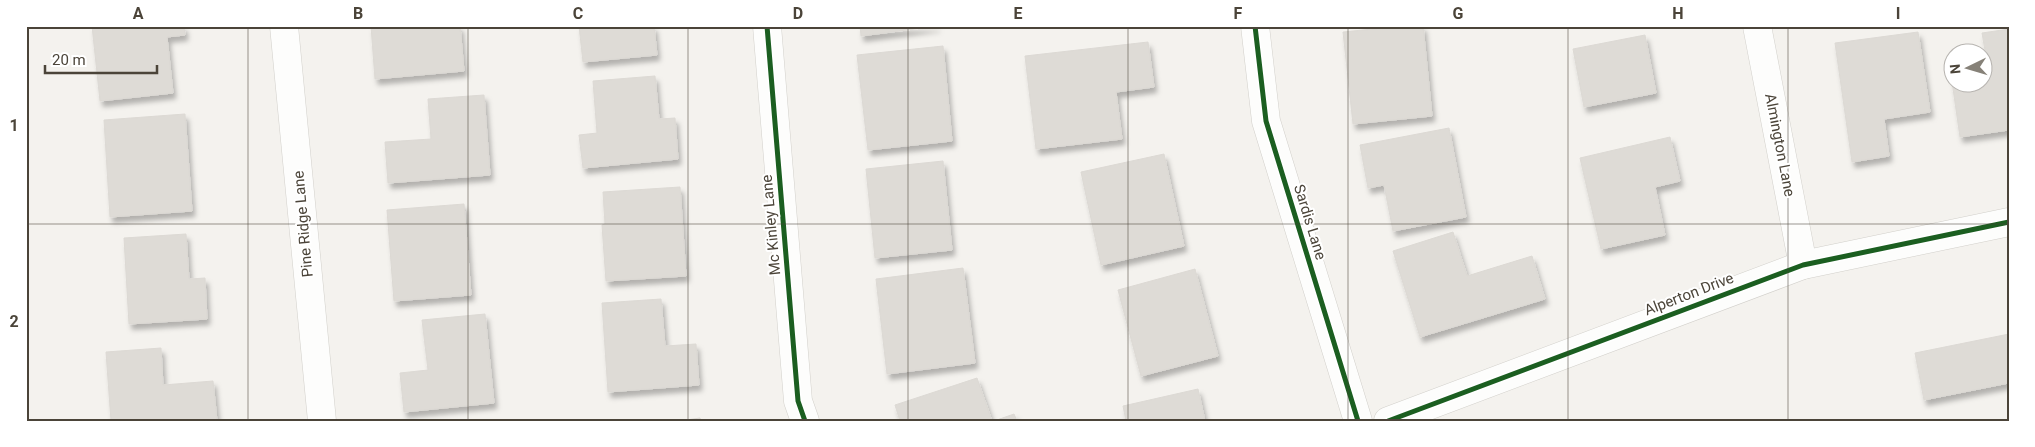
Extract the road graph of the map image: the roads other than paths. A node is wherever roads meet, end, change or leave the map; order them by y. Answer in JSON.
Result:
{"nodes":[{"id":1,"x":284,"y":26,"type":"edge"},
{"id":2,"x":767,"y":26,"type":"edge"},
{"id":3,"x":1255,"y":26,"type":"edge"},
{"id":4,"x":1758,"y":26,"type":"edge"},
{"id":5,"x":2009,"y":222,"type":"edge"},
{"id":6,"x":1804,"y":264,"type":"junction"},
{"id":7,"x":322,"y":421,"type":"edge"},
{"id":8,"x":805,"y":421,"type":"edge"},
{"id":9,"x":1358,"y":421,"type":"edge"},
{"id":10,"x":1388,"y":421,"type":"edge"}],
"edges":[{"from":1,"to":7,"type":"street","name":"Pine Ridge Lane"},
{"from":2,"to":8,"type":"street","name":"Mc Kinley Lane"},
{"from":3,"to":9,"type":"street","name":"Sardis Lane"},
{"from":4,"to":6,"type":"street","name":"Almington Lane"},
{"from":5,"to":6,"type":"street","name":"Alperton Drive"},
{"from":6,"to":10,"type":"street","name":"Alperton Drive"}]}
